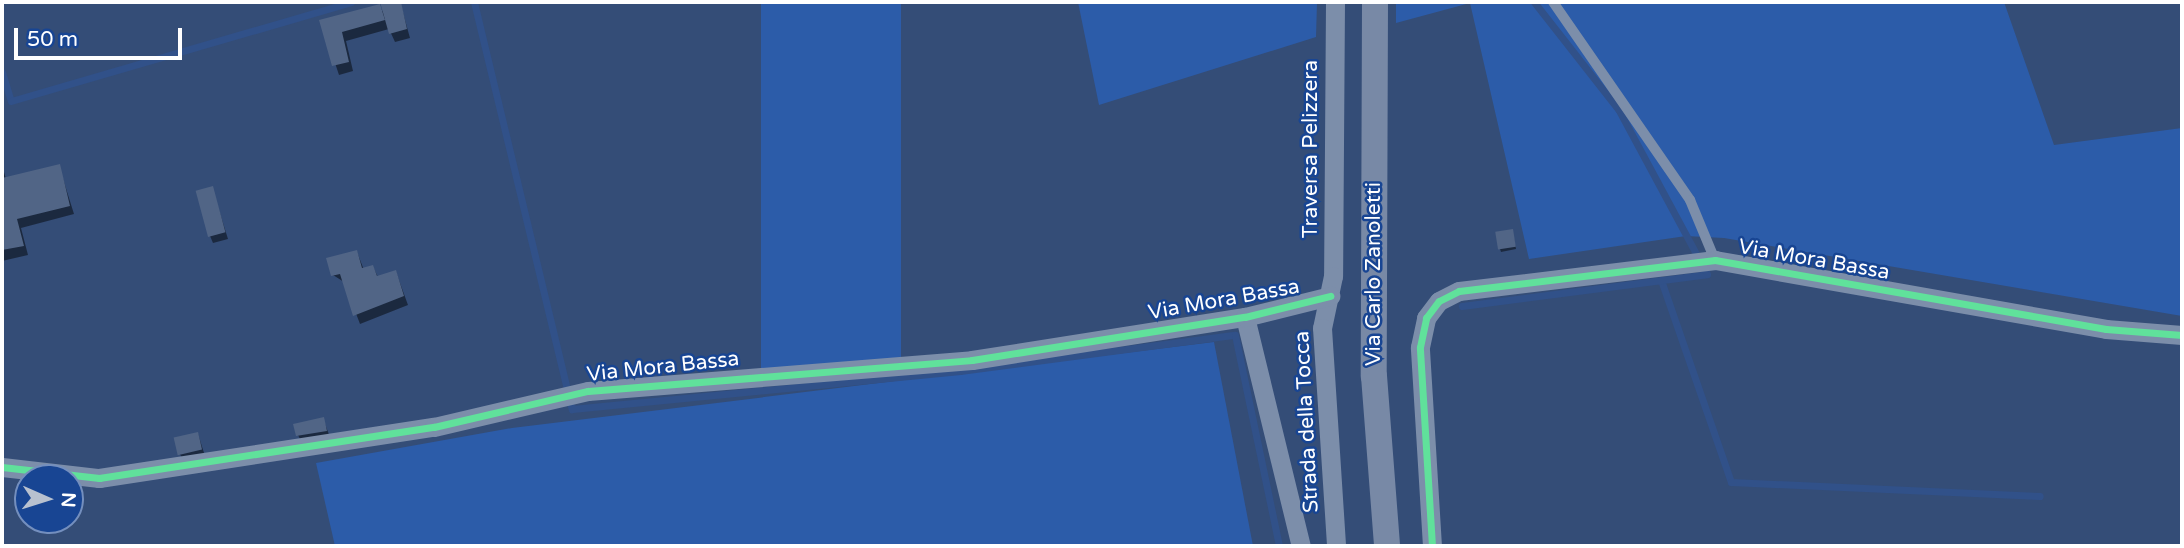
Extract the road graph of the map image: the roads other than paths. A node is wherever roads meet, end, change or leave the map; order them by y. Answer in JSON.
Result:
{"nodes":[{"id":1,"x":1335,"y":2,"type":"edge"},
{"id":2,"x":1375,"y":2,"type":"edge"},
{"id":3,"x":1553,"y":2,"type":"edge"},
{"id":4,"x":1707,"y":261,"type":"junction"},
{"id":5,"x":1330,"y":296,"type":"junction"},
{"id":6,"x":1245,"y":317,"type":"junction"},
{"id":7,"x":2182,"y":335,"type":"edge"},
{"id":8,"x":2,"y":467,"type":"edge"},
{"id":9,"x":1301,"y":546,"type":"edge"},
{"id":10,"x":1336,"y":546,"type":"edge"},
{"id":11,"x":1387,"y":546,"type":"edge"},
{"id":12,"x":1432,"y":546,"type":"edge"}],
"edges":[{"from":1,"to":5,"type":"street","name":"Traversa Pelizzera"},
{"from":2,"to":11,"type":"main road","name":"Via Carlo Zanoletti"},
{"from":3,"to":4,"type":"lane"},
{"from":4,"to":7,"type":"street","name":"Via Mora Bassa"},
{"from":4,"to":12,"type":"street","name":"Via Mora Bassa"},
{"from":5,"to":6,"type":"street","name":"Via Mora Bassa"},
{"from":5,"to":10,"type":"street","name":"Strada della Tocca"},
{"from":6,"to":8,"type":"street","name":"Via Mora Bassa"},
{"from":6,"to":9,"type":"street","name":"Strada della Tocca"}]}
